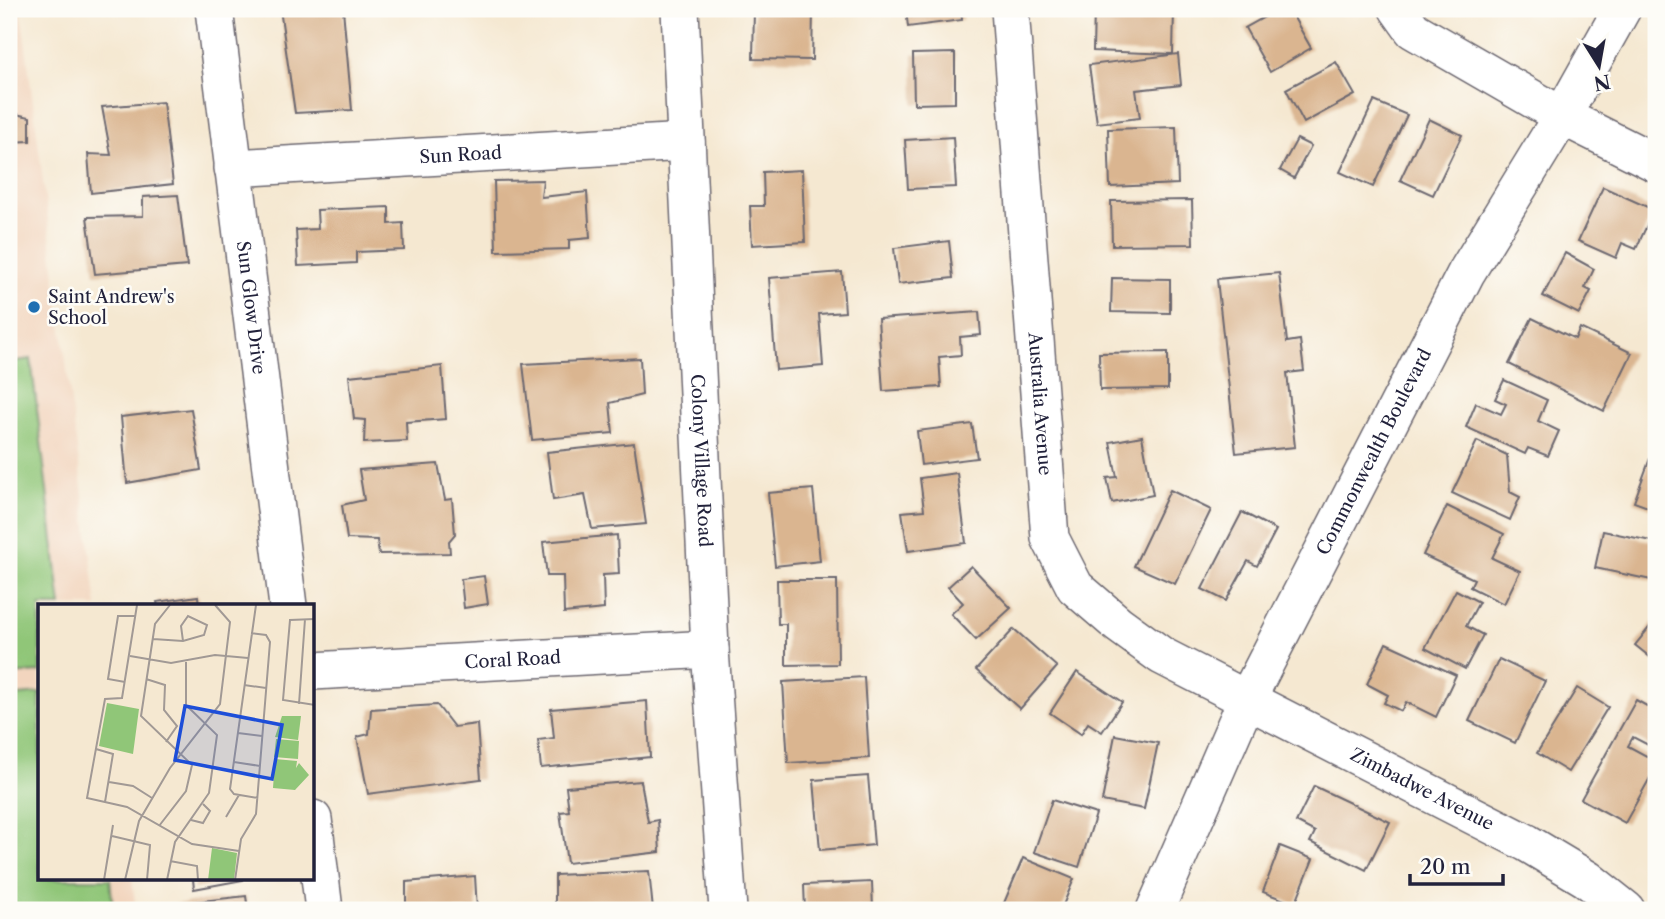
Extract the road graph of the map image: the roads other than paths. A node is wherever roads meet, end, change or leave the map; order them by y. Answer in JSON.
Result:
{"nodes":[{"id":1,"x":214,"y":9,"type":"edge"},
{"id":2,"x":680,"y":9,"type":"edge"},
{"id":3,"x":1010,"y":9,"type":"edge"},
{"id":4,"x":1398,"y":9,"type":"edge"},
{"id":5,"x":1622,"y":9,"type":"edge"},
{"id":6,"x":1562,"y":116,"type":"junction"},
{"id":7,"x":686,"y":142,"type":"junction"},
{"id":8,"x":1656,"y":163,"type":"edge"},
{"id":9,"x":233,"y":168,"type":"junction"},
{"id":10,"x":288,"y":604,"type":"edge"},
{"id":11,"x":710,"y":649,"type":"junction"},
{"id":12,"x":315,"y":671,"type":"edge"},
{"id":13,"x":1247,"y":699,"type":"junction"},
{"id":14,"x":315,"y":836,"type":"edge"},
{"id":15,"x":324,"y":910,"type":"edge"},
{"id":16,"x":728,"y":910,"type":"edge"},
{"id":17,"x":1155,"y":910,"type":"edge"},
{"id":18,"x":1626,"y":910,"type":"edge"}],
"edges":[{"from":1,"to":9,"type":"street","name":"Sun Glow Drive"},
{"from":2,"to":7,"type":"street","name":"Colony Village Road"},
{"from":3,"to":13,"type":"street","name":"Australia Avenue"},
{"from":4,"to":6,"type":"street"},
{"from":5,"to":6,"type":"street","name":"Commonwealth Boulevard"},
{"from":6,"to":8,"type":"street"},
{"from":6,"to":13,"type":"street","name":"Commonwealth Boulevard"},
{"from":7,"to":9,"type":"street","name":"Sun Road"},
{"from":7,"to":11,"type":"street","name":"Colony Village Road"},
{"from":9,"to":10,"type":"street","name":"Sun Glow Drive"},
{"from":11,"to":12,"type":"street","name":"Coral Road"},
{"from":11,"to":16,"type":"street","name":"Colony Village Road"},
{"from":13,"to":17,"type":"street","name":"Commonwealth Boulevard"},
{"from":13,"to":18,"type":"street","name":"Zimbadwe Avenue"},
{"from":14,"to":15,"type":"street"}]}
